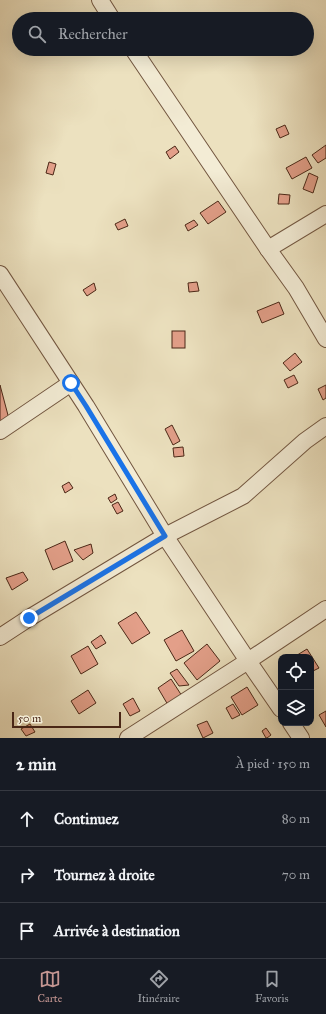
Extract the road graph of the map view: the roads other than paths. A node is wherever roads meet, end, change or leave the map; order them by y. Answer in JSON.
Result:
{"nodes":[{"id":1,"x":100,"y":0,"type":"edge"},
{"id":2,"x":108,"y":12,"type":"edge"},
{"id":3,"x":138,"y":56,"type":"edge"},
{"id":4,"x":326,"y":214,"type":"edge"},
{"id":5,"x":268,"y":249,"type":"junction"},
{"id":6,"x":0,"y":274,"type":"edge"},
{"id":7,"x":326,"y":339,"type":"edge"},
{"id":8,"x":71,"y":383,"type":"junction"},
{"id":9,"x":326,"y":426,"type":"edge"},
{"id":10,"x":0,"y":431,"type":"edge"},
{"id":11,"x":165,"y":536,"type":"junction"},
{"id":12,"x":326,"y":609,"type":"edge"},
{"id":13,"x":0,"y":637,"type":"edge"},
{"id":14,"x":248,"y":661,"type":"junction"},
{"id":15,"x":278,"y":705,"type":"edge"},
{"id":16,"x":293,"y":726,"type":"edge"},
{"id":17,"x":128,"y":738,"type":"edge"},
{"id":18,"x":301,"y":738,"type":"edge"}],
"edges":[{"from":1,"to":2,"type":"street"},
{"from":3,"to":5,"type":"street"},
{"from":4,"to":5,"type":"street"},
{"from":5,"to":7,"type":"street"},
{"from":6,"to":8,"type":"street"},
{"from":8,"to":10,"type":"street"},
{"from":8,"to":11,"type":"street"},
{"from":9,"to":11,"type":"street"},
{"from":11,"to":13,"type":"street"},
{"from":11,"to":14,"type":"street"},
{"from":12,"to":14,"type":"street"},
{"from":14,"to":15,"type":"street"},
{"from":14,"to":17,"type":"street"},
{"from":16,"to":18,"type":"street"}]}
